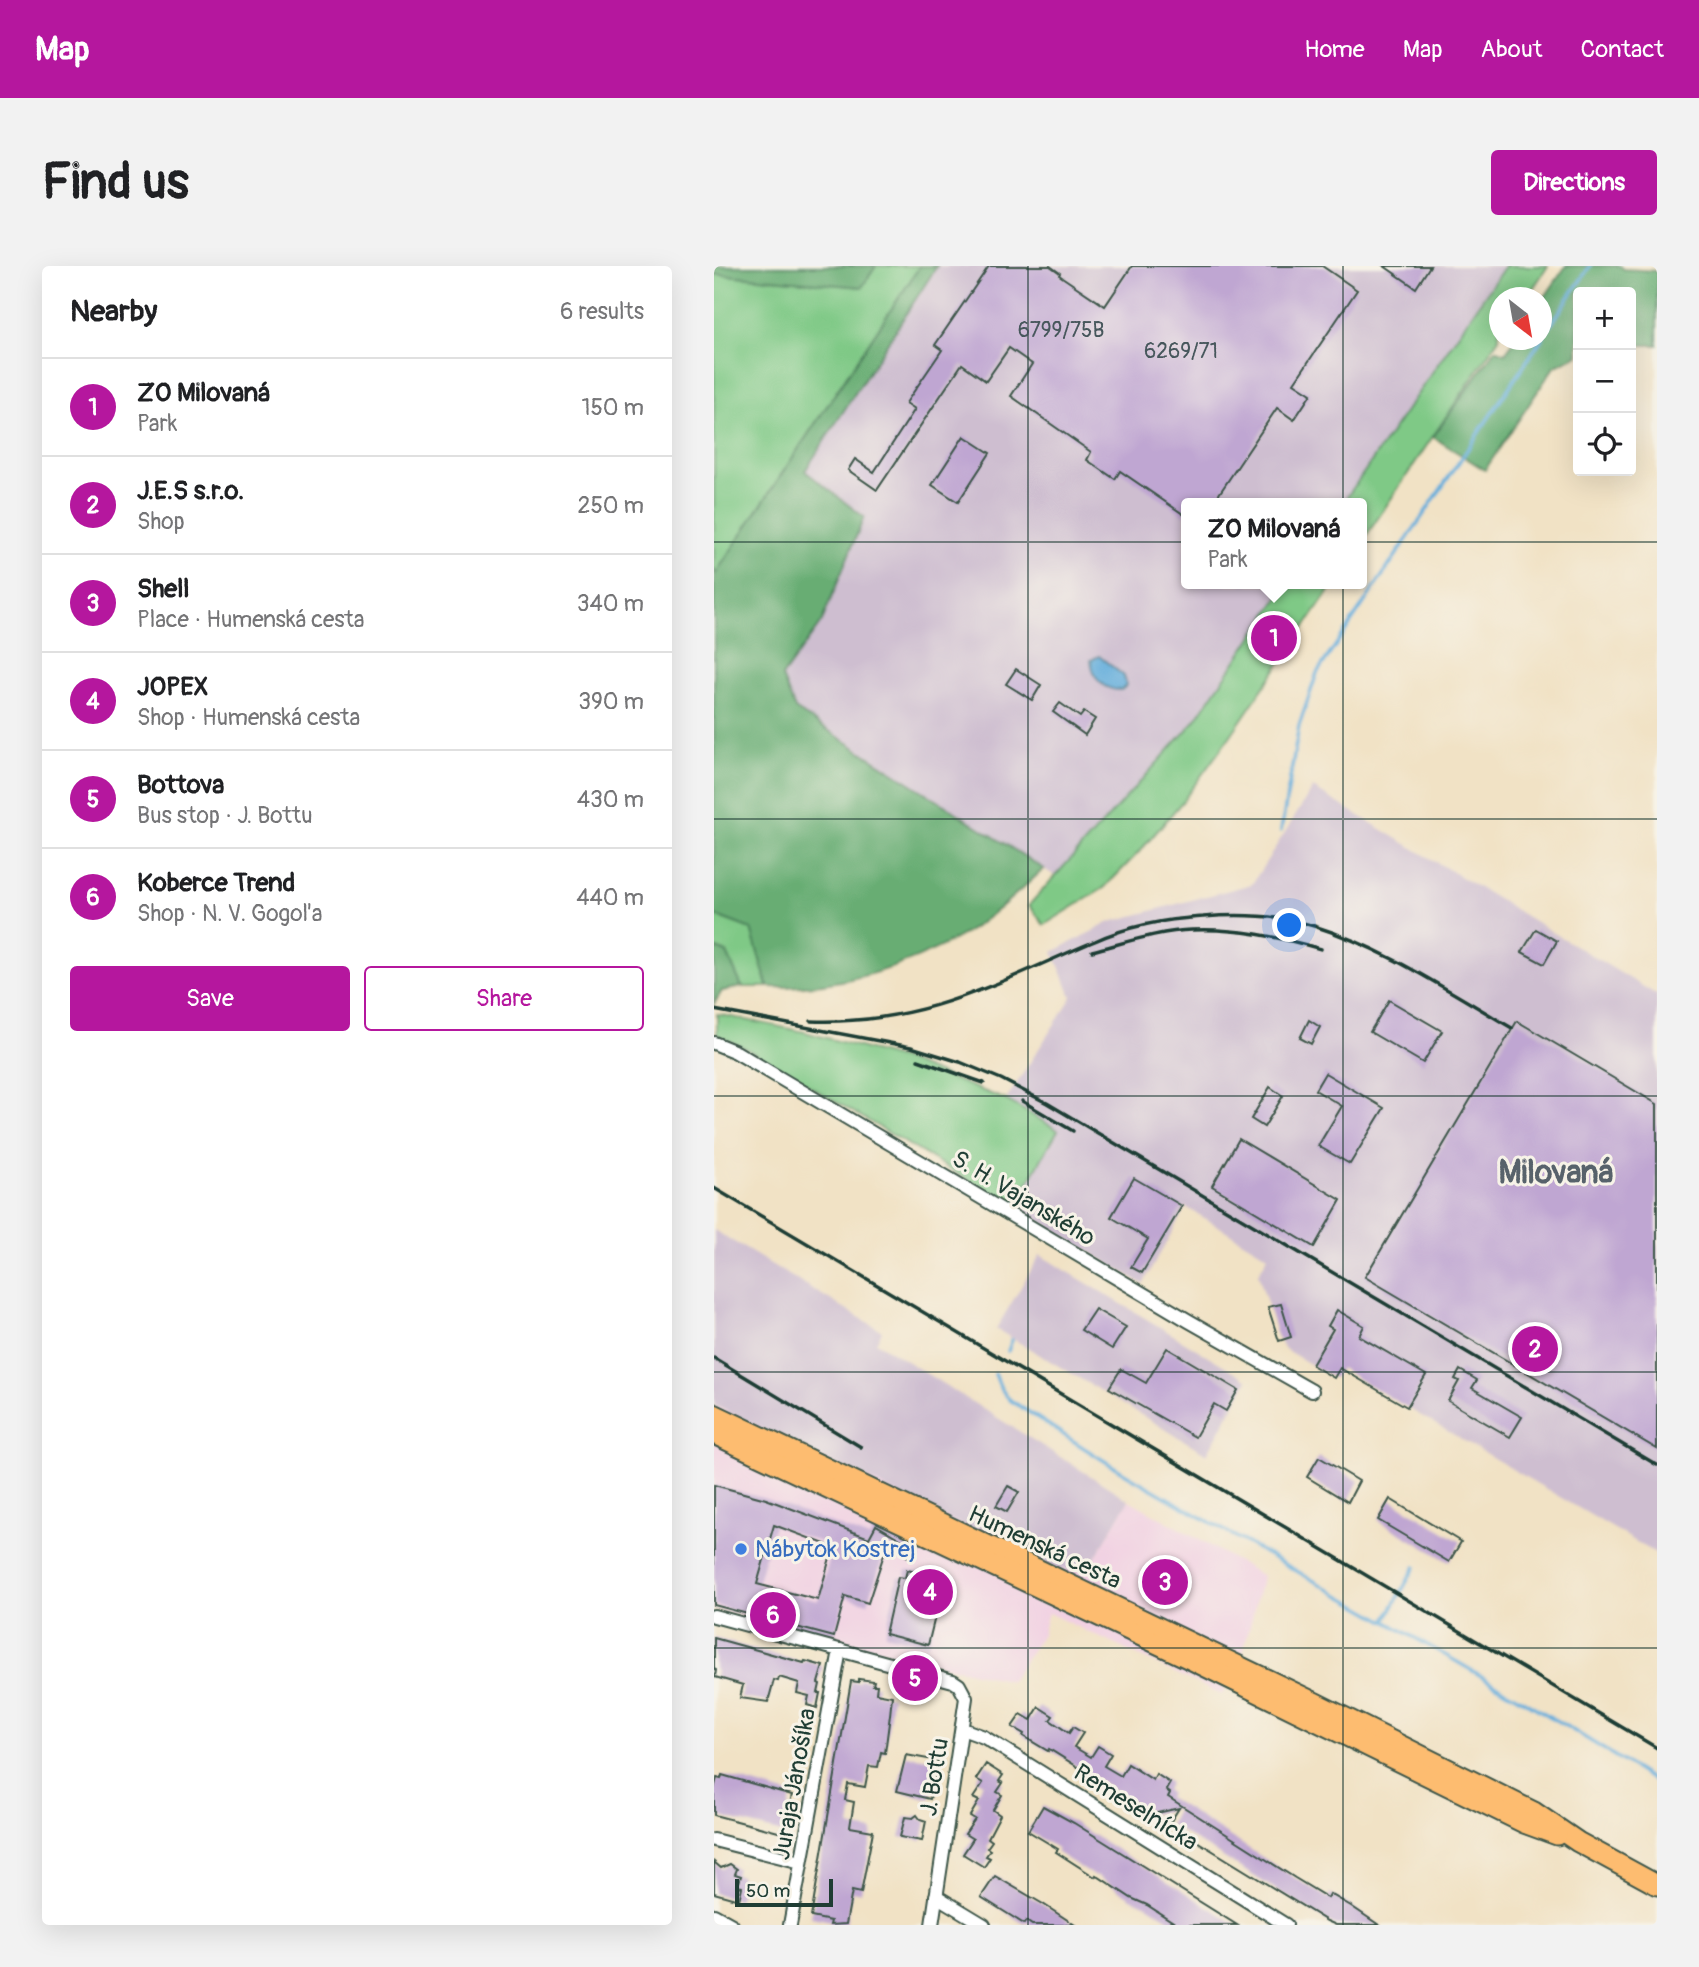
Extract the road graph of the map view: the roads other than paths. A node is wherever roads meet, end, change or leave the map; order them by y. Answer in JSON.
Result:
{"nodes":[{"id":1,"x":714,"y":1043,"type":"edge"},
{"id":2,"x":1312,"y":1391,"type":"dead end"},
{"id":3,"x":714,"y":1414,"type":"edge"},
{"id":4,"x":714,"y":1434,"type":"edge"},
{"id":5,"x":714,"y":1616,"type":"edge"},
{"id":6,"x":840,"y":1650,"type":"junction"},
{"id":7,"x":962,"y":1729,"type":"junction"},
{"id":8,"x":714,"y":1840,"type":"edge"},
{"id":9,"x":1578,"y":1842,"type":"junction"},
{"id":10,"x":801,"y":1863,"type":"junction"},
{"id":11,"x":1657,"y":1885,"type":"edge"},
{"id":12,"x":936,"y":1896,"type":"junction"},
{"id":13,"x":714,"y":1915,"type":"edge"},
{"id":14,"x":732,"y":1925,"type":"edge"},
{"id":15,"x":790,"y":1925,"type":"edge"},
{"id":16,"x":932,"y":1925,"type":"edge"},
{"id":17,"x":984,"y":1925,"type":"edge"},
{"id":18,"x":1286,"y":1925,"type":"edge"}],
"edges":[{"from":1,"to":2,"type":"street","name":"S. H. Vajanského"},
{"from":3,"to":9,"type":"main road","name":"Humenská cesta"},
{"from":4,"to":9,"type":"main road","name":"Humenská cesta"},
{"from":5,"to":6,"type":"street","name":"J. Bottu"},
{"from":6,"to":7,"type":"street","name":"J. Bottu"},
{"from":6,"to":10,"type":"street","name":"Juraja Jánošíka"},
{"from":7,"to":12,"type":"street","name":"J. Bottu"},
{"from":7,"to":18,"type":"street","name":"Remeselnícka"},
{"from":8,"to":10,"type":"street"},
{"from":9,"to":11,"type":"main road","name":"Humenská cesta"},
{"from":10,"to":15,"type":"street","name":"Juraja Jánošíka"},
{"from":12,"to":16,"type":"street","name":"J. Bottu"},
{"from":12,"to":17,"type":"street"},
{"from":13,"to":14,"type":"street"}]}
